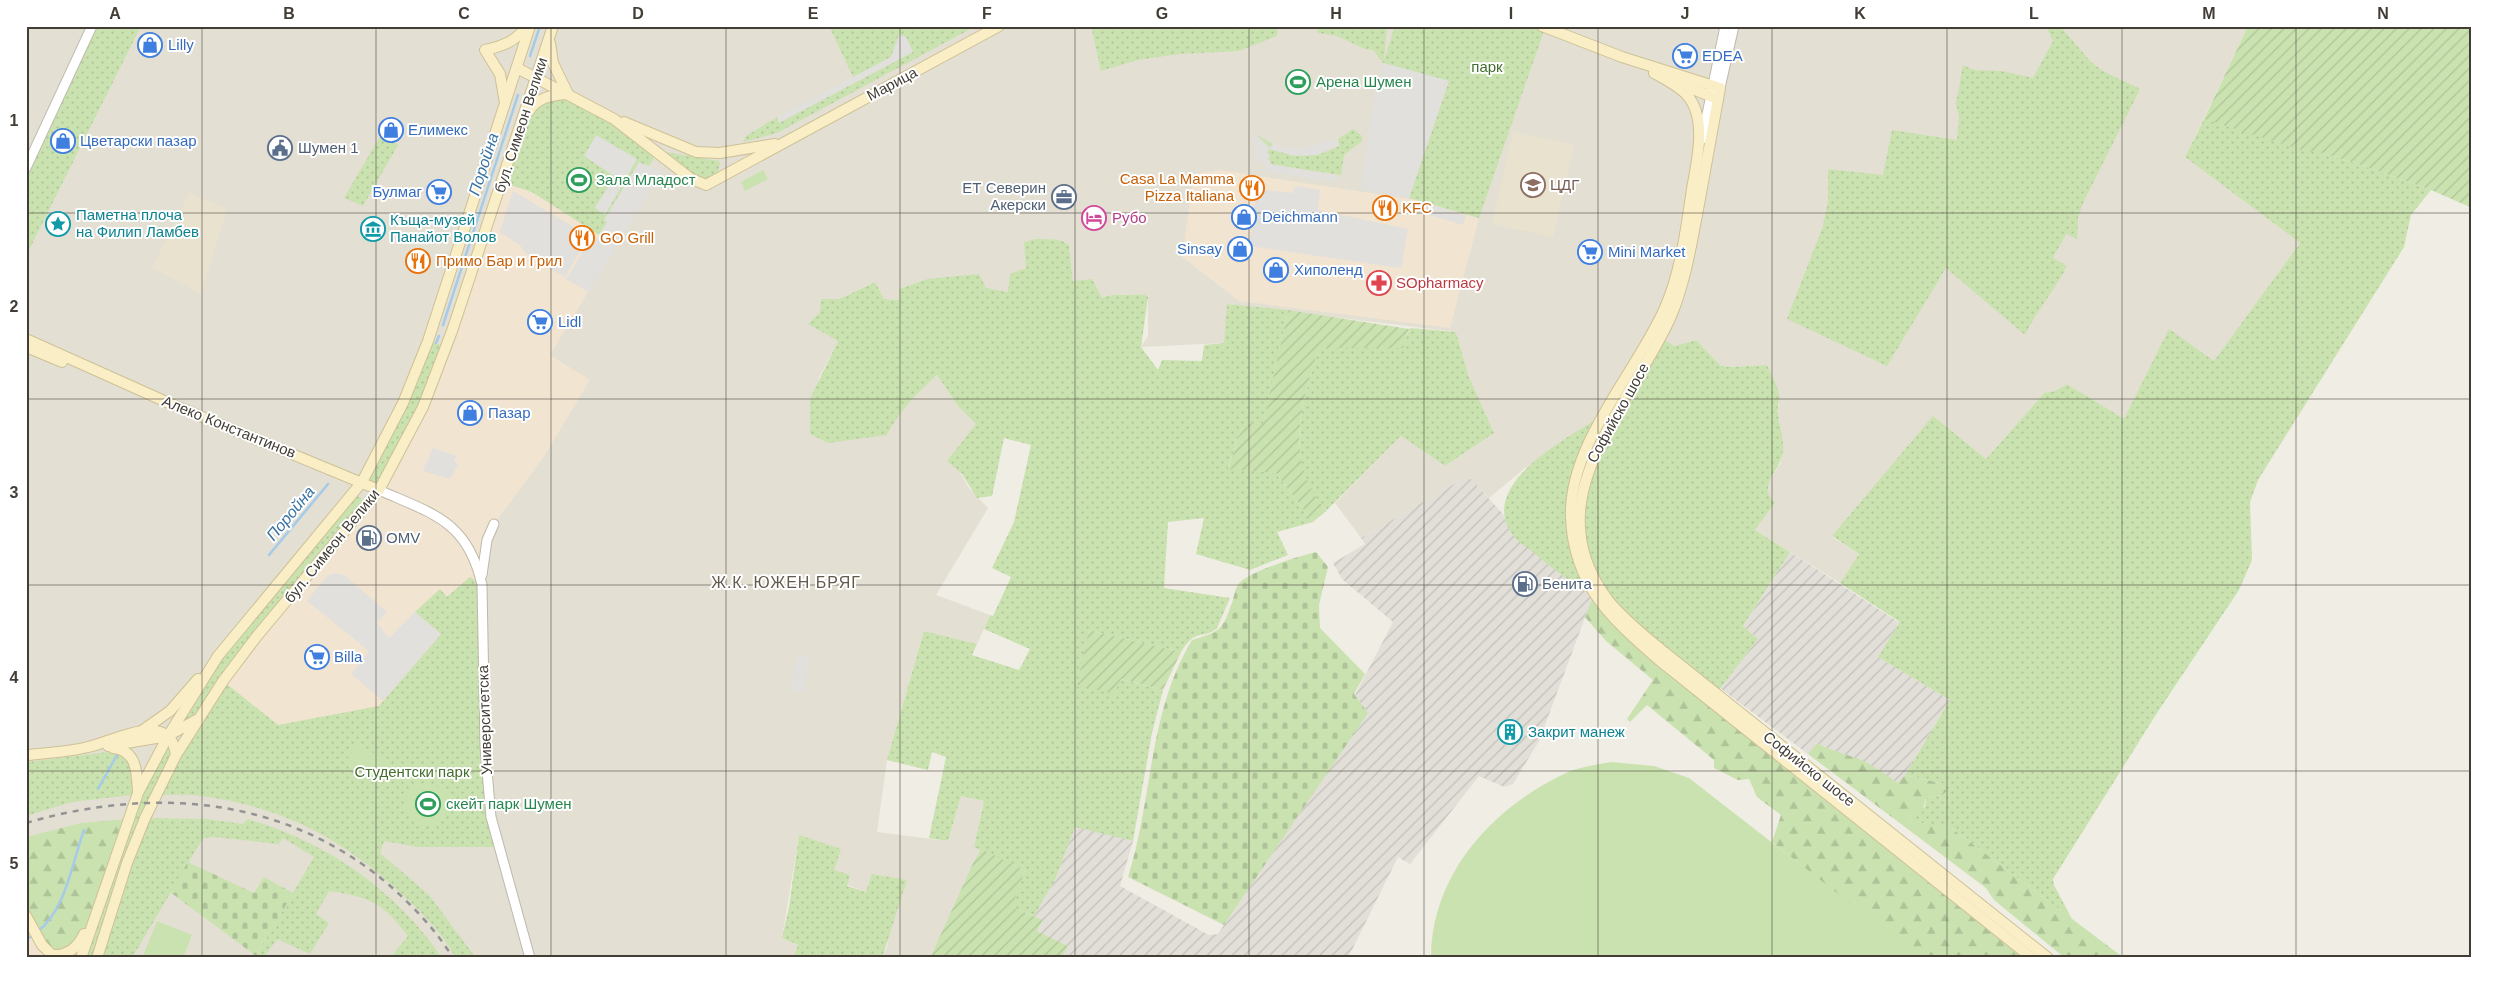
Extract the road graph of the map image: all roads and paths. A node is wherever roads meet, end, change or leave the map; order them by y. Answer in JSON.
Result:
{"nodes":[{"id":1,"x":92,"y":26,"type":"edge"},
{"id":2,"x":528,"y":26,"type":"edge"},
{"id":3,"x":999,"y":26,"type":"edge"},
{"id":4,"x":1533,"y":26,"type":"edge"},
{"id":5,"x":1725,"y":26,"type":"edge"},
{"id":6,"x":1734,"y":26,"type":"edge"},
{"id":7,"x":1543,"y":27,"type":"edge"},
{"id":8,"x":552,"y":31,"type":"edge"},
{"id":9,"x":1622,"y":57,"type":"junction"},
{"id":10,"x":517,"y":68,"type":"junction"},
{"id":11,"x":1654,"y":73,"type":"junction"},
{"id":12,"x":536,"y":78,"type":"junction"},
{"id":13,"x":1715,"y":92,"type":"junction"},
{"id":14,"x":568,"y":94,"type":"junction"},
{"id":15,"x":506,"y":106,"type":"junction"},
{"id":16,"x":614,"y":119,"type":"junction"},
{"id":17,"x":523,"y":120,"type":"junction"},
{"id":18,"x":785,"y":142,"type":"junction"},
{"id":19,"x":1698,"y":155,"type":"junction"},
{"id":20,"x":26,"y":168,"type":"edge"},
{"id":21,"x":26,"y":339,"type":"edge"},
{"id":22,"x":26,"y":347,"type":"edge"},
{"id":23,"x":96,"y":372,"type":"junction"},
{"id":24,"x":362,"y":482,"type":"junction"},
{"id":25,"x":379,"y":490,"type":"junction"},
{"id":26,"x":494,"y":524,"type":"dead end"},
{"id":27,"x":482,"y":585,"type":"junction"},
{"id":28,"x":218,"y":656,"type":"junction"},
{"id":29,"x":200,"y":718,"type":"junction"},
{"id":30,"x":143,"y":730,"type":"junction"},
{"id":31,"x":168,"y":736,"type":"junction"},
{"id":32,"x":87,"y":748,"type":"junction"},
{"id":33,"x":176,"y":755,"type":"junction"},
{"id":34,"x":26,"y":756,"type":"edge"},
{"id":35,"x":138,"y":793,"type":"junction"},
{"id":36,"x":104,"y":889,"type":"junction"},
{"id":37,"x":27,"y":917,"type":"edge"},
{"id":38,"x":42,"y":945,"type":"junction"},
{"id":39,"x":47,"y":958,"type":"edge"},
{"id":40,"x":81,"y":958,"type":"edge"},
{"id":41,"x":97,"y":958,"type":"edge"},
{"id":42,"x":530,"y":958,"type":"edge"},
{"id":43,"x":2032,"y":958,"type":"edge"},
{"id":44,"x":2048,"y":958,"type":"edge"}],
"edges":[{"from":1,"to":20,"type":"street"},
{"from":2,"to":10,"type":"main road","name":"бул. Симеон Велики"},
{"from":2,"to":15,"type":"main road"},
{"from":3,"to":18,"type":"main road","name":"Марица"},
{"from":4,"to":7,"type":"main road"},
{"from":5,"to":13,"type":"street"},
{"from":6,"to":13,"type":"street"},
{"from":7,"to":9,"type":"main road"},
{"from":8,"to":12,"type":"main road","name":"бул. Симеон Велики"},
{"from":8,"to":14,"type":"main road"},
{"from":9,"to":11,"type":"main road"},
{"from":9,"to":13,"type":"main road"},
{"from":10,"to":12,"type":"main road"},
{"from":10,"to":15,"type":"main road","name":"бул. Симеон Велики"},
{"from":11,"to":13,"type":"main road"},
{"from":11,"to":19,"type":"main road","name":"Софийско шосе"},
{"from":12,"to":14,"type":"main road"},
{"from":12,"to":17,"type":"main road","name":"бул. Симеон Велики"},
{"from":13,"to":19,"type":"street"},
{"from":13,"to":44,"type":"main road","name":"Софийско шосе"},
{"from":14,"to":16,"type":"main road"},
{"from":14,"to":17,"type":"main road"},
{"from":15,"to":24,"type":"main road","name":"бул. Симеон Велики"},
{"from":16,"to":18,"type":"main road","name":"Марица"},
{"from":16,"to":18,"type":"main road","name":"Марица"},
{"from":17,"to":25,"type":"main road","name":"бул. Симеон Велики"},
{"from":19,"to":43,"type":"main road","name":"Софийско шосе"},
{"from":21,"to":23,"type":"main road","name":"Алеко Константинов"},
{"from":22,"to":23,"type":"main road","name":"Алеко Константинов"},
{"from":23,"to":24,"type":"main road","name":"Алеко Константинов"},
{"from":24,"to":25,"type":"main road","name":"Алеко Константинов"},
{"from":24,"to":28,"type":"main road","name":"бул. Симеон Велики"},
{"from":25,"to":27,"type":"street","name":"Университетска"},
{"from":25,"to":29,"type":"main road","name":"бул. Симеон Велики"},
{"from":26,"to":27,"type":"street"},
{"from":27,"to":42,"type":"street","name":"Университетска"},
{"from":28,"to":30,"type":"main road"},
{"from":28,"to":31,"type":"main road","name":"бул. Симеон Велики"},
{"from":29,"to":31,"type":"main road"},
{"from":29,"to":33,"type":"main road","name":"бул. Симеон Велики"},
{"from":30,"to":31,"type":"main road"},
{"from":30,"to":32,"type":"main road"},
{"from":31,"to":32,"type":"main road"},
{"from":31,"to":33,"type":"main road"},
{"from":31,"to":35,"type":"main road","name":"бул. Симеон Велики"},
{"from":32,"to":34,"type":"main road"},
{"from":32,"to":35,"type":"main road"},
{"from":33,"to":41,"type":"main road","name":"бул. Симеон Велики"},
{"from":35,"to":36,"type":"main road","name":"бул. Симеон Велики"},
{"from":36,"to":38,"type":"main road"},
{"from":36,"to":40,"type":"main road","name":"бул. Симеон Велики"},
{"from":37,"to":38,"type":"main road"},
{"from":38,"to":39,"type":"main road"}]}
